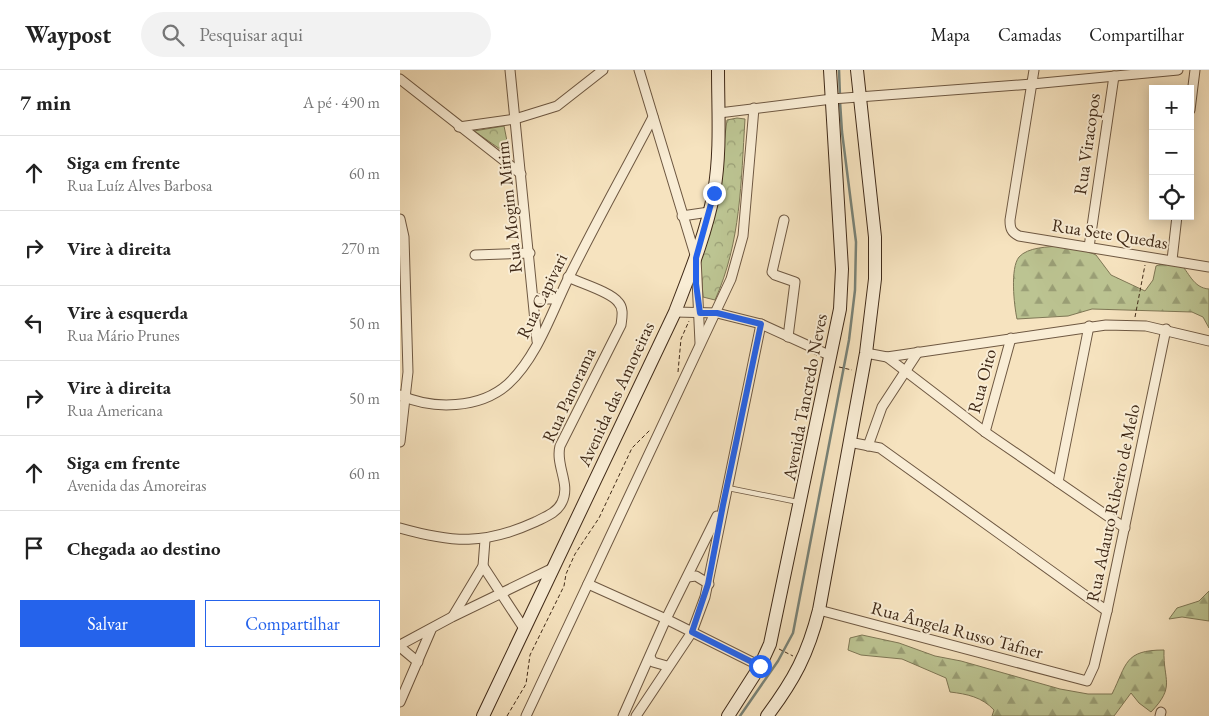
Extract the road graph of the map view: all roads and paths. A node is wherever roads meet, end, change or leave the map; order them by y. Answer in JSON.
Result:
{"nodes":[{"id":1,"x":510,"y":70,"type":"edge"},
{"id":2,"x":603,"y":70,"type":"edge"},
{"id":3,"x":639,"y":70,"type":"edge"},
{"id":4,"x":718,"y":70,"type":"edge"},
{"id":5,"x":830,"y":70,"type":"edge"},
{"id":6,"x":857,"y":70,"type":"edge"},
{"id":7,"x":1034,"y":70,"type":"edge"},
{"id":8,"x":1178,"y":70,"type":"edge"},
{"id":9,"x":1195,"y":70,"type":"edge"},
{"id":10,"x":1114,"y":76,"type":"junction"},
{"id":11,"x":400,"y":79,"type":"edge"},
{"id":12,"x":1032,"y":84,"type":"junction"},
{"id":13,"x":1193,"y":85,"type":"edge"},
{"id":14,"x":855,"y":97,"type":"junction"},
{"id":15,"x":834,"y":98,"type":"junction"},
{"id":16,"x":754,"y":108,"type":"junction"},
{"id":17,"x":719,"y":113,"type":"junction"},
{"id":18,"x":653,"y":117,"type":"junction"},
{"id":19,"x":515,"y":119,"type":"junction"},
{"id":20,"x":459,"y":127,"type":"junction"},
{"id":21,"x":521,"y":174,"type":"junction"},
{"id":22,"x":709,"y":212,"type":"junction"},
{"id":23,"x":682,"y":216,"type":"junction"},
{"id":24,"x":400,"y":219,"type":"edge"},
{"id":25,"x":784,"y":220,"type":"dead end"},
{"id":26,"x":1177,"y":220,"type":"edge"},
{"id":27,"x":1089,"y":247,"type":"junction"},
{"id":28,"x":530,"y":253,"type":"junction"},
{"id":29,"x":475,"y":255,"type":"dead end"},
{"id":30,"x":696,"y":258,"type":"junction"},
{"id":31,"x":1172,"y":260,"type":"junction"},
{"id":32,"x":1144,"y":267,"type":"dead end"},
{"id":33,"x":1209,"y":267,"type":"edge"},
{"id":34,"x":568,"y":277,"type":"junction"},
{"id":35,"x":535,"y":298,"type":"junction"},
{"id":36,"x":558,"y":299,"type":"junction"},
{"id":37,"x":675,"y":312,"type":"junction"},
{"id":38,"x":1136,"y":312,"type":"dead end"},
{"id":39,"x":700,"y":313,"type":"junction"},
{"id":40,"x":717,"y":313,"type":"junction"},
{"id":41,"x":761,"y":324,"type":"junction"},
{"id":42,"x":1089,"y":326,"type":"junction"},
{"id":43,"x":1166,"y":330,"type":"junction"},
{"id":44,"x":788,"y":337,"type":"junction"},
{"id":45,"x":1011,"y":338,"type":"junction"},
{"id":46,"x":1209,"y":340,"type":"edge"},
{"id":47,"x":537,"y":341,"type":"junction"},
{"id":48,"x":700,"y":345,"type":"junction"},
{"id":49,"x":918,"y":352,"type":"junction"},
{"id":50,"x":866,"y":353,"type":"junction"},
{"id":51,"x":887,"y":357,"type":"junction"},
{"id":52,"x":833,"y":361,"type":"junction"},
{"id":53,"x":851,"y":370,"type":"dead end"},
{"id":54,"x":905,"y":370,"type":"junction"},
{"id":55,"x":403,"y":396,"type":"edge"},
{"id":56,"x":985,"y":432,"type":"junction"},
{"id":57,"x":400,"y":442,"type":"edge"},
{"id":58,"x":849,"y":442,"type":"junction"},
{"id":59,"x":868,"y":446,"type":"junction"},
{"id":60,"x":1058,"y":482,"type":"junction"},
{"id":61,"x":726,"y":487,"type":"junction"},
{"id":62,"x":801,"y":503,"type":"junction"},
{"id":63,"x":723,"y":505,"type":"junction"},
{"id":64,"x":400,"y":528,"type":"edge"},
{"id":65,"x":1125,"y":528,"type":"junction"},
{"id":66,"x":485,"y":540,"type":"junction"},
{"id":67,"x":483,"y":566,"type":"junction"},
{"id":68,"x":551,"y":569,"type":"junction"},
{"id":69,"x":688,"y":577,"type":"junction"},
{"id":70,"x":588,"y":584,"type":"junction"},
{"id":71,"x":708,"y":584,"type":"junction"},
{"id":72,"x":500,"y":593,"type":"junction"},
{"id":73,"x":819,"y":610,"type":"junction"},
{"id":74,"x":1107,"y":611,"type":"junction"},
{"id":75,"x":452,"y":617,"type":"junction"},
{"id":76,"x":666,"y":619,"type":"junction"},
{"id":77,"x":524,"y":627,"type":"junction"},
{"id":78,"x":431,"y":630,"type":"junction"},
{"id":79,"x":692,"y":632,"type":"junction"},
{"id":80,"x":400,"y":646,"type":"edge"},
{"id":81,"x":773,"y":646,"type":"dead end"},
{"id":82,"x":791,"y":654,"type":"dead end"},
{"id":83,"x":650,"y":657,"type":"junction"},
{"id":84,"x":418,"y":662,"type":"junction"},
{"id":85,"x":667,"y":666,"type":"junction"},
{"id":86,"x":760,"y":666,"type":"junction"},
{"id":87,"x":1087,"y":681,"type":"joint"},
{"id":88,"x":400,"y":702,"type":"edge"},
{"id":89,"x":483,"y":716,"type":"edge"},
{"id":90,"x":526,"y":716,"type":"edge"},
{"id":91,"x":623,"y":716,"type":"edge"},
{"id":92,"x":636,"y":716,"type":"edge"},
{"id":93,"x":728,"y":716,"type":"edge"},
{"id":94,"x":767,"y":716,"type":"edge"}],
"edges":[{"from":1,"to":19,"type":"street","name":"Rua Mogim Mirim"},
{"from":2,"to":19,"type":"street"},
{"from":3,"to":18,"type":"street"},
{"from":4,"to":17,"type":"main road","name":"Avenida das Amoreiras"},
{"from":5,"to":15,"type":"main road","name":"Avenida Tancredo Neves"},
{"from":6,"to":14,"type":"main road"},
{"from":7,"to":12,"type":"street"},
{"from":8,"to":10,"type":"street"},
{"from":9,"to":13,"type":"street"},
{"from":10,"to":12,"type":"street"},
{"from":10,"to":27,"type":"street","name":"Rua Viracopos"},
{"from":11,"to":20,"type":"street"},
{"from":12,"to":14,"type":"street"},
{"from":12,"to":27,"type":"street","name":"Rua Sete Quedas"},
{"from":14,"to":15,"type":"street"},
{"from":14,"to":50,"type":"main road"},
{"from":15,"to":16,"type":"street"},
{"from":15,"to":52,"type":"main road","name":"Avenida Tancredo Neves"},
{"from":16,"to":17,"type":"street"},
{"from":16,"to":40,"type":"street"},
{"from":17,"to":22,"type":"main road","name":"Avenida das Amoreiras"},
{"from":18,"to":23,"type":"street"},
{"from":18,"to":34,"type":"street","name":"Rua Capivari"},
{"from":19,"to":20,"type":"street"},
{"from":19,"to":21,"type":"street","name":"Rua Mogim Mirim"},
{"from":20,"to":21,"type":"street"},
{"from":21,"to":28,"type":"street","name":"Rua Mogim Mirim"},
{"from":22,"to":23,"type":"street"},
{"from":22,"to":30,"type":"main road","name":"Avenida das Amoreiras"},
{"from":23,"to":30,"type":"street"},
{"from":24,"to":55,"type":"street"},
{"from":25,"to":44,"type":"street"},
{"from":26,"to":31,"type":"street"},
{"from":27,"to":31,"type":"street","name":"Rua Sete Quedas"},
{"from":28,"to":29,"type":"street"},
{"from":28,"to":35,"type":"street","name":"Rua Mogim Mirim"},
{"from":30,"to":37,"type":"main road","name":"Avenida das Amoreiras"},
{"from":30,"to":39,"type":"street"},
{"from":31,"to":33,"type":"street","name":"Rua Sete Quedas"},
{"from":32,"to":38,"type":"path"},
{"from":34,"to":36,"type":"street","name":"Rua Capivari"},
{"from":34,"to":66,"type":"street","name":"Rua Panorama"},
{"from":35,"to":36,"type":"street"},
{"from":35,"to":47,"type":"street","name":"Rua Mogim Mirim"},
{"from":36,"to":47,"type":"street","name":"Rua Capivari"},
{"from":37,"to":39,"type":"street"},
{"from":37,"to":68,"type":"main road","name":"Avenida das Amoreiras"},
{"from":39,"to":40,"type":"street"},
{"from":39,"to":48,"type":"street"},
{"from":40,"to":41,"type":"street"},
{"from":40,"to":48,"type":"street"},
{"from":41,"to":44,"type":"street"},
{"from":41,"to":61,"type":"street"},
{"from":42,"to":43,"type":"street"},
{"from":42,"to":45,"type":"street"},
{"from":42,"to":60,"type":"street"},
{"from":43,"to":46,"type":"street"},
{"from":43,"to":65,"type":"street","name":"Rua Adauto Ribeiro de Melo"},
{"from":44,"to":52,"type":"street"},
{"from":45,"to":49,"type":"street"},
{"from":45,"to":56,"type":"street","name":"Rua Oito"},
{"from":47,"to":55,"type":"street","name":"Rua Capivari"},
{"from":48,"to":70,"type":"street"},
{"from":49,"to":51,"type":"street"},
{"from":49,"to":54,"type":"street"},
{"from":50,"to":51,"type":"street"},
{"from":50,"to":58,"type":"main road"},
{"from":51,"to":54,"type":"street"},
{"from":52,"to":53,"type":"path"},
{"from":52,"to":62,"type":"main road","name":"Avenida Tancredo Neves"},
{"from":54,"to":56,"type":"street"},
{"from":54,"to":59,"type":"street"},
{"from":55,"to":57,"type":"street"},
{"from":56,"to":60,"type":"street"},
{"from":58,"to":59,"type":"street"},
{"from":58,"to":73,"type":"main road"},
{"from":59,"to":74,"type":"street"},
{"from":60,"to":65,"type":"street"},
{"from":61,"to":62,"type":"lane"},
{"from":61,"to":63,"type":"street"},
{"from":62,"to":86,"type":"main road","name":"Avenida Tancredo Neves"},
{"from":63,"to":69,"type":"street"},
{"from":63,"to":71,"type":"street"},
{"from":64,"to":66,"type":"street"},
{"from":65,"to":74,"type":"street","name":"Rua Adauto Ribeiro de Melo"},
{"from":66,"to":67,"type":"street"},
{"from":67,"to":72,"type":"street"},
{"from":67,"to":75,"type":"street"},
{"from":68,"to":72,"type":"street"},
{"from":68,"to":77,"type":"main road","name":"Avenida das Amoreiras"},
{"from":69,"to":71,"type":"street"},
{"from":69,"to":76,"type":"street"},
{"from":70,"to":76,"type":"street"},
{"from":70,"to":90,"type":"street"},
{"from":71,"to":79,"type":"street"},
{"from":72,"to":75,"type":"street"},
{"from":72,"to":77,"type":"street"},
{"from":73,"to":87,"type":"street","name":"Rua Ângela Russo Tafner"},
{"from":73,"to":94,"type":"main road"},
{"from":74,"to":87,"type":"street","name":"Rua Adauto Ribeiro de Melo"},
{"from":75,"to":78,"type":"street"},
{"from":76,"to":79,"type":"street"},
{"from":76,"to":83,"type":"street"},
{"from":77,"to":89,"type":"main road","name":"Avenida das Amoreiras"},
{"from":78,"to":80,"type":"street"},
{"from":78,"to":84,"type":"street"},
{"from":79,"to":85,"type":"street"},
{"from":79,"to":86,"type":"street"},
{"from":80,"to":84,"type":"street"},
{"from":81,"to":82,"type":"path"},
{"from":83,"to":85,"type":"street"},
{"from":83,"to":91,"type":"street"},
{"from":84,"to":88,"type":"street"},
{"from":85,"to":92,"type":"street"},
{"from":86,"to":93,"type":"main road","name":"Avenida Tancredo Neves"}]}
